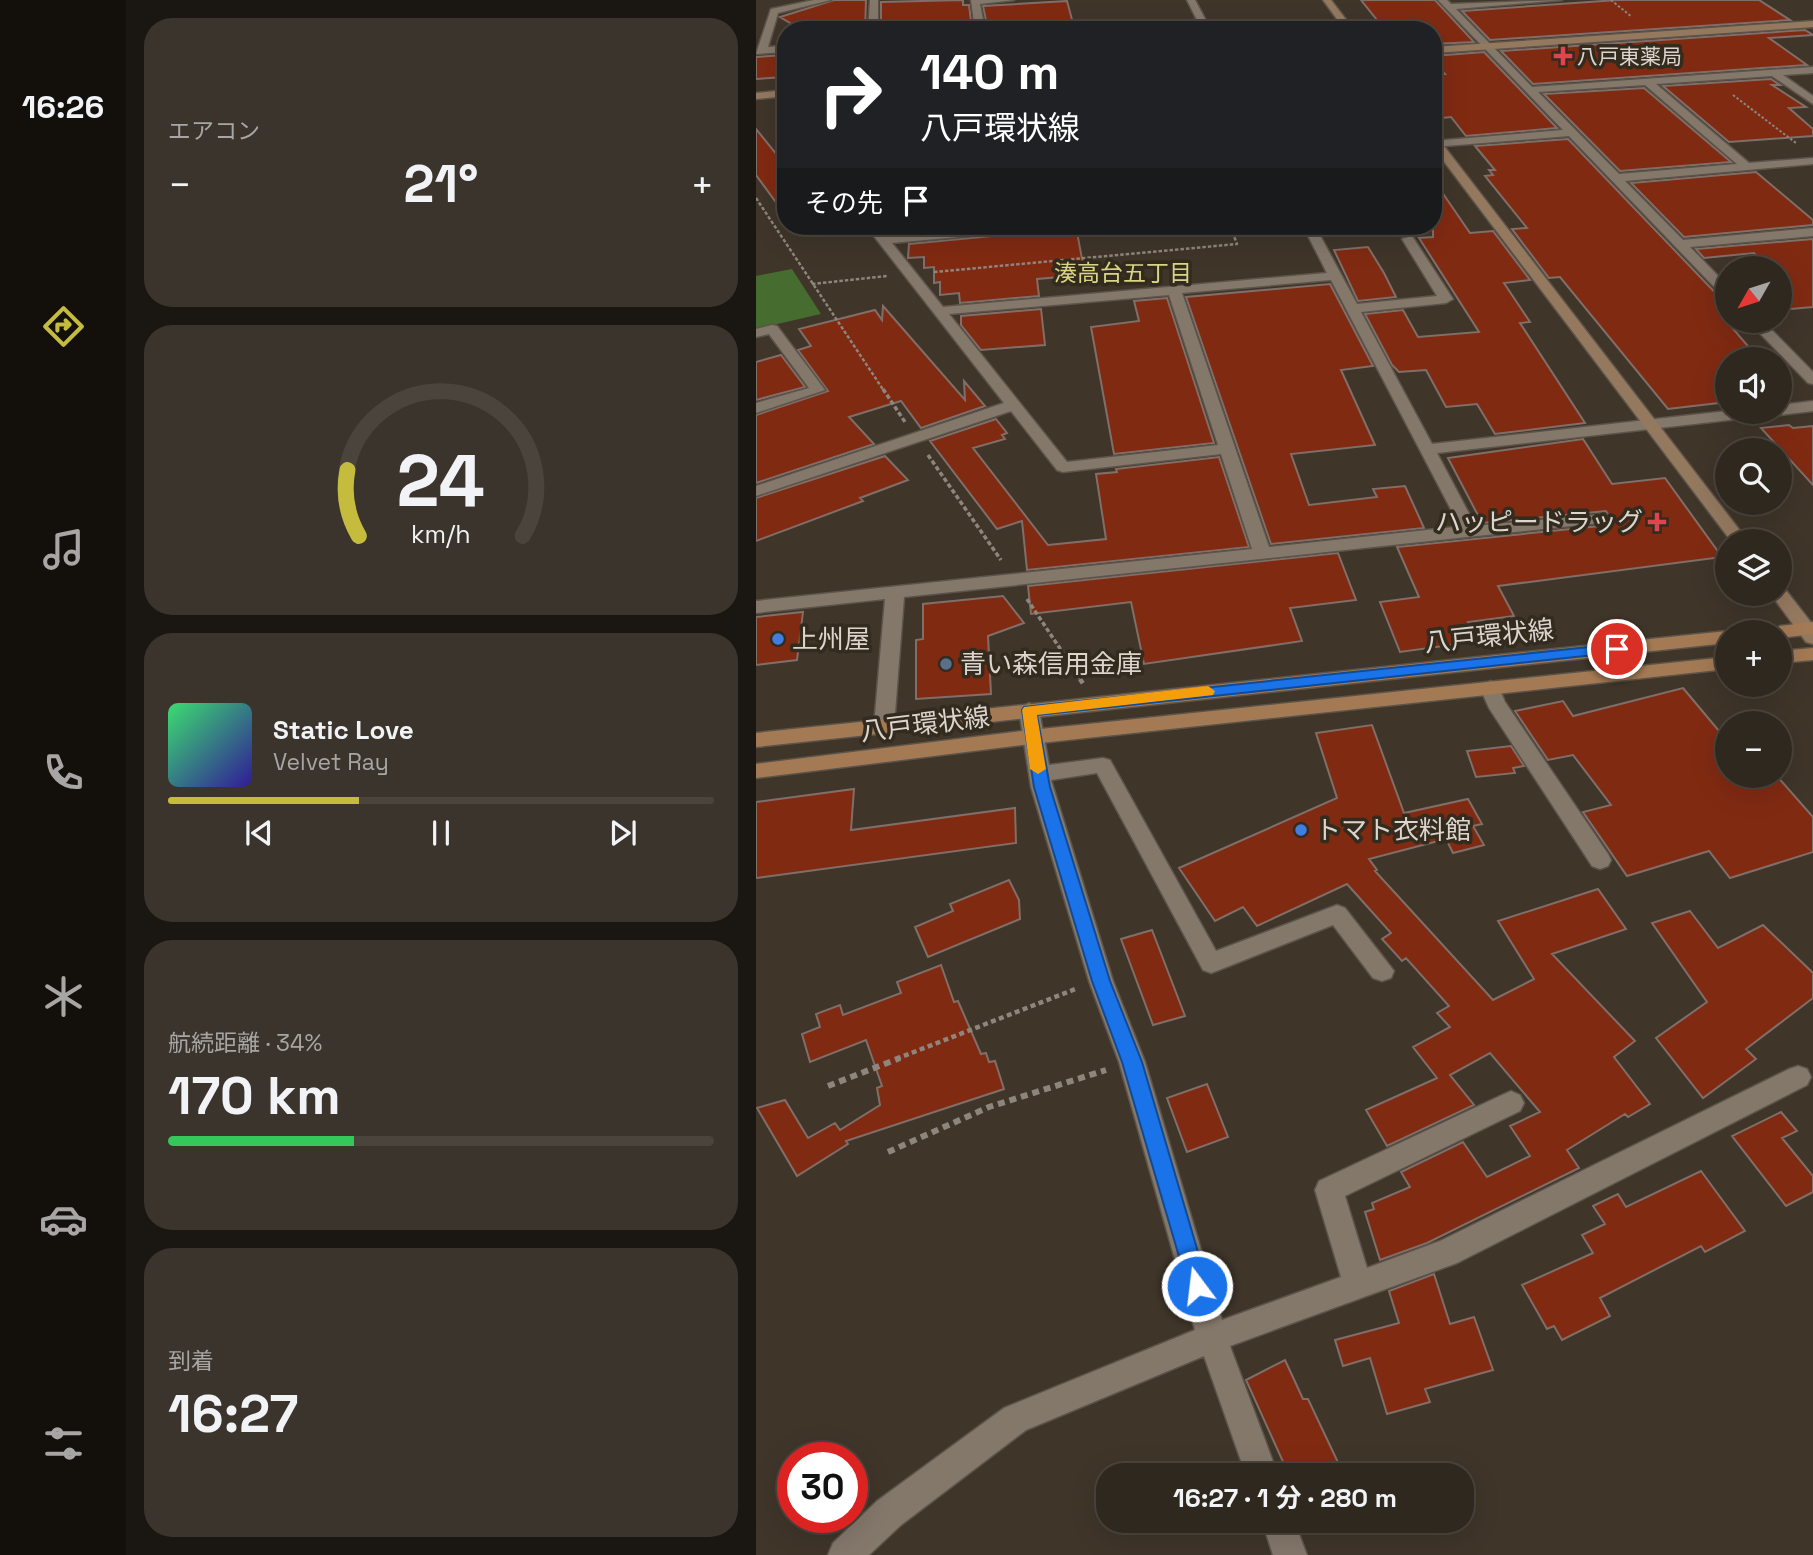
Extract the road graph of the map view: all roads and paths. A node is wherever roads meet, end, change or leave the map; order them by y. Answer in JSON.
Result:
{"nodes":[{"id":1,"x":827,"y":0,"type":"edge"},
{"id":2,"x":874,"y":0,"type":"edge"},
{"id":3,"x":1010,"y":0,"type":"edge"},
{"id":4,"x":1191,"y":0,"type":"edge"},
{"id":5,"x":1327,"y":0,"type":"edge"},
{"id":6,"x":1551,"y":0,"type":"edge"},
{"id":7,"x":1558,"y":0,"type":"edge"},
{"id":8,"x":976,"y":1,"type":"edge"},
{"id":9,"x":1445,"y":4,"type":"edge"},
{"id":10,"x":873,"y":21,"type":"edge"},
{"id":11,"x":979,"y":21,"type":"edge"},
{"id":12,"x":1202,"y":21,"type":"edge"},
{"id":13,"x":1343,"y":21,"type":"edge"},
{"id":14,"x":1813,"y":24,"type":"edge"},
{"id":15,"x":1486,"y":46,"type":"junction"},
{"id":16,"x":1442,"y":49,"type":"edge"},
{"id":17,"x":760,"y":50,"type":"edge"},
{"id":18,"x":1813,"y":70,"type":"edge"},
{"id":19,"x":1774,"y":73,"type":"junction"},
{"id":20,"x":1648,"y":82,"type":"junction"},
{"id":21,"x":1530,"y":90,"type":"junction"},
{"id":22,"x":777,"y":94,"type":"edge"},
{"id":23,"x":756,"y":96,"type":"edge"},
{"id":24,"x":1813,"y":101,"type":"edge"},
{"id":25,"x":1571,"y":133,"type":"junction"},
{"id":26,"x":1442,"y":142,"type":"edge"},
{"id":27,"x":1442,"y":153,"type":"edge"},
{"id":28,"x":1813,"y":161,"type":"edge"},
{"id":29,"x":1746,"y":166,"type":"junction"},
{"id":30,"x":1616,"y":178,"type":"junction"},
{"id":31,"x":1813,"y":232,"type":"edge"},
{"id":32,"x":879,"y":235,"type":"edge"},
{"id":33,"x":929,"y":235,"type":"edge"},
{"id":34,"x":1234,"y":235,"type":"edge"},
{"id":35,"x":1314,"y":235,"type":"edge"},
{"id":36,"x":1408,"y":239,"type":"dead end"},
{"id":37,"x":883,"y":240,"type":"junction"},
{"id":38,"x":1680,"y":244,"type":"junction"},
{"id":39,"x":911,"y":274,"type":"junction"},
{"id":40,"x":1334,"y":276,"type":"junction"},
{"id":41,"x":1715,"y":280,"type":"edge"},
{"id":42,"x":812,"y":284,"type":"dead end"},
{"id":43,"x":1174,"y":289,"type":"junction"},
{"id":44,"x":1351,"y":309,"type":"junction"},
{"id":45,"x":940,"y":311,"type":"junction"},
{"id":46,"x":756,"y":333,"type":"edge"},
{"id":47,"x":1767,"y":333,"type":"edge"},
{"id":48,"x":1813,"y":380,"type":"edge"},
{"id":49,"x":1013,"y":405,"type":"junction"},
{"id":50,"x":1813,"y":406,"type":"edge"},
{"id":51,"x":756,"y":408,"type":"edge"},
{"id":52,"x":1792,"y":409,"type":"edge"},
{"id":53,"x":1715,"y":417,"type":"edge"},
{"id":54,"x":1652,"y":424,"type":"junction"},
{"id":55,"x":1227,"y":449,"type":"junction"},
{"id":56,"x":1426,"y":449,"type":"junction"},
{"id":57,"x":756,"y":491,"type":"edge"},
{"id":58,"x":1600,"y":518,"type":"dead end"},
{"id":59,"x":1731,"y":529,"type":"edge"},
{"id":60,"x":1460,"y":531,"type":"junction"},
{"id":61,"x":1262,"y":552,"type":"junction"},
{"id":62,"x":895,"y":593,"type":"junction"},
{"id":63,"x":1790,"y":606,"type":"edge"},
{"id":64,"x":756,"y":607,"type":"edge"},
{"id":65,"x":1792,"y":632,"type":"edge"},
{"id":66,"x":1811,"y":632,"type":"edge"},
{"id":67,"x":1715,"y":638,"type":"edge"},
{"id":68,"x":1813,"y":654,"type":"edge"},
{"id":69,"x":1792,"y":656,"type":"edge"},
{"id":70,"x":1715,"y":664,"type":"edge"},
{"id":71,"x":1490,"y":688,"type":"junction"},
{"id":72,"x":1029,"y":710,"type":"junction"},
{"id":73,"x":884,"y":726,"type":"junction"},
{"id":74,"x":1031,"y":737,"type":"junction"},
{"id":75,"x":756,"y":740,"type":"edge"},
{"id":76,"x":756,"y":771,"type":"edge"},
{"id":77,"x":1039,"y":774,"type":"junction"},
{"id":78,"x":1601,"y":860,"type":"dead end"},
{"id":79,"x":1382,"y":971,"type":"dead end"},
{"id":80,"x":1101,"y":981,"type":"junction"},
{"id":81,"x":1132,"y":1062,"type":"junction"},
{"id":82,"x":1798,"y":1077,"type":"dead end"},
{"id":83,"x":828,"y":1086,"type":"dead end"},
{"id":84,"x":1511,"y":1103,"type":"dead end"},
{"id":85,"x":888,"y":1152,"type":"dead end"},
{"id":86,"x":1358,"y":1287,"type":"junction"},
{"id":87,"x":1212,"y":1338,"type":"junction"},
{"id":88,"x":1258,"y":1463,"type":"edge"},
{"id":89,"x":1282,"y":1533,"type":"edge"},
{"id":90,"x":845,"y":1555,"type":"edge"},
{"id":91,"x":1290,"y":1555,"type":"edge"}],
"edges":[{"from":1,"to":17,"type":"street"},
{"from":2,"to":10,"type":"street"},
{"from":3,"to":8,"type":"street"},
{"from":4,"to":12,"type":"street"},
{"from":5,"to":13,"type":"street"},
{"from":6,"to":7,"type":"street"},
{"from":6,"to":9,"type":"street"},
{"from":8,"to":11,"type":"street"},
{"from":9,"to":15,"type":"street"},
{"from":14,"to":15,"type":"street"},
{"from":15,"to":16,"type":"street"},
{"from":15,"to":21,"type":"street"},
{"from":18,"to":19,"type":"street"},
{"from":19,"to":20,"type":"street"},
{"from":19,"to":24,"type":"street"},
{"from":20,"to":21,"type":"street"},
{"from":20,"to":29,"type":"street"},
{"from":21,"to":25,"type":"street"},
{"from":22,"to":23,"type":"street"},
{"from":25,"to":26,"type":"street"},
{"from":25,"to":30,"type":"street"},
{"from":27,"to":54,"type":"street"},
{"from":28,"to":29,"type":"street"},
{"from":29,"to":30,"type":"street"},
{"from":30,"to":38,"type":"street"},
{"from":31,"to":38,"type":"street"},
{"from":32,"to":37,"type":"street"},
{"from":33,"to":37,"type":"street"},
{"from":34,"to":39,"type":"path"},
{"from":35,"to":40,"type":"street"},
{"from":36,"to":44,"type":"street"},
{"from":37,"to":39,"type":"street"},
{"from":38,"to":41,"type":"street"},
{"from":39,"to":42,"type":"path"},
{"from":39,"to":45,"type":"street"},
{"from":40,"to":43,"type":"street"},
{"from":40,"to":44,"type":"street"},
{"from":43,"to":45,"type":"street"},
{"from":43,"to":55,"type":"street"},
{"from":44,"to":56,"type":"street"},
{"from":45,"to":49,"type":"street"},
{"from":46,"to":51,"type":"street"},
{"from":47,"to":48,"type":"street"},
{"from":49,"to":55,"type":"street"},
{"from":49,"to":57,"type":"street"},
{"from":50,"to":52,"type":"street"},
{"from":53,"to":54,"type":"street"},
{"from":54,"to":56,"type":"street"},
{"from":54,"to":59,"type":"street"},
{"from":55,"to":61,"type":"street"},
{"from":56,"to":60,"type":"street"},
{"from":58,"to":60,"type":"street"},
{"from":60,"to":61,"type":"street"},
{"from":61,"to":62,"type":"street"},
{"from":62,"to":64,"type":"street"},
{"from":62,"to":73,"type":"street"},
{"from":63,"to":66,"type":"street"},
{"from":65,"to":66,"type":"main road"},
{"from":67,"to":72,"type":"main road","name":"八戸環状線"},
{"from":68,"to":69,"type":"main road"},
{"from":70,"to":71,"type":"main road","name":"八戸環状線"},
{"from":71,"to":74,"type":"main road","name":"八戸環状線"},
{"from":71,"to":78,"type":"street"},
{"from":72,"to":73,"type":"main road","name":"八戸環状線"},
{"from":72,"to":74,"type":"street"},
{"from":73,"to":75,"type":"main road","name":"八戸環状線"},
{"from":74,"to":76,"type":"main road","name":"八戸環状線"},
{"from":74,"to":77,"type":"street"},
{"from":77,"to":79,"type":"street"},
{"from":77,"to":80,"type":"street"},
{"from":80,"to":81,"type":"street"},
{"from":80,"to":83,"type":"path"},
{"from":81,"to":85,"type":"path"},
{"from":81,"to":87,"type":"street"},
{"from":82,"to":86,"type":"street"},
{"from":84,"to":86,"type":"street"},
{"from":86,"to":87,"type":"street"},
{"from":87,"to":88,"type":"street"},
{"from":87,"to":90,"type":"street"},
{"from":89,"to":91,"type":"street"}]}
